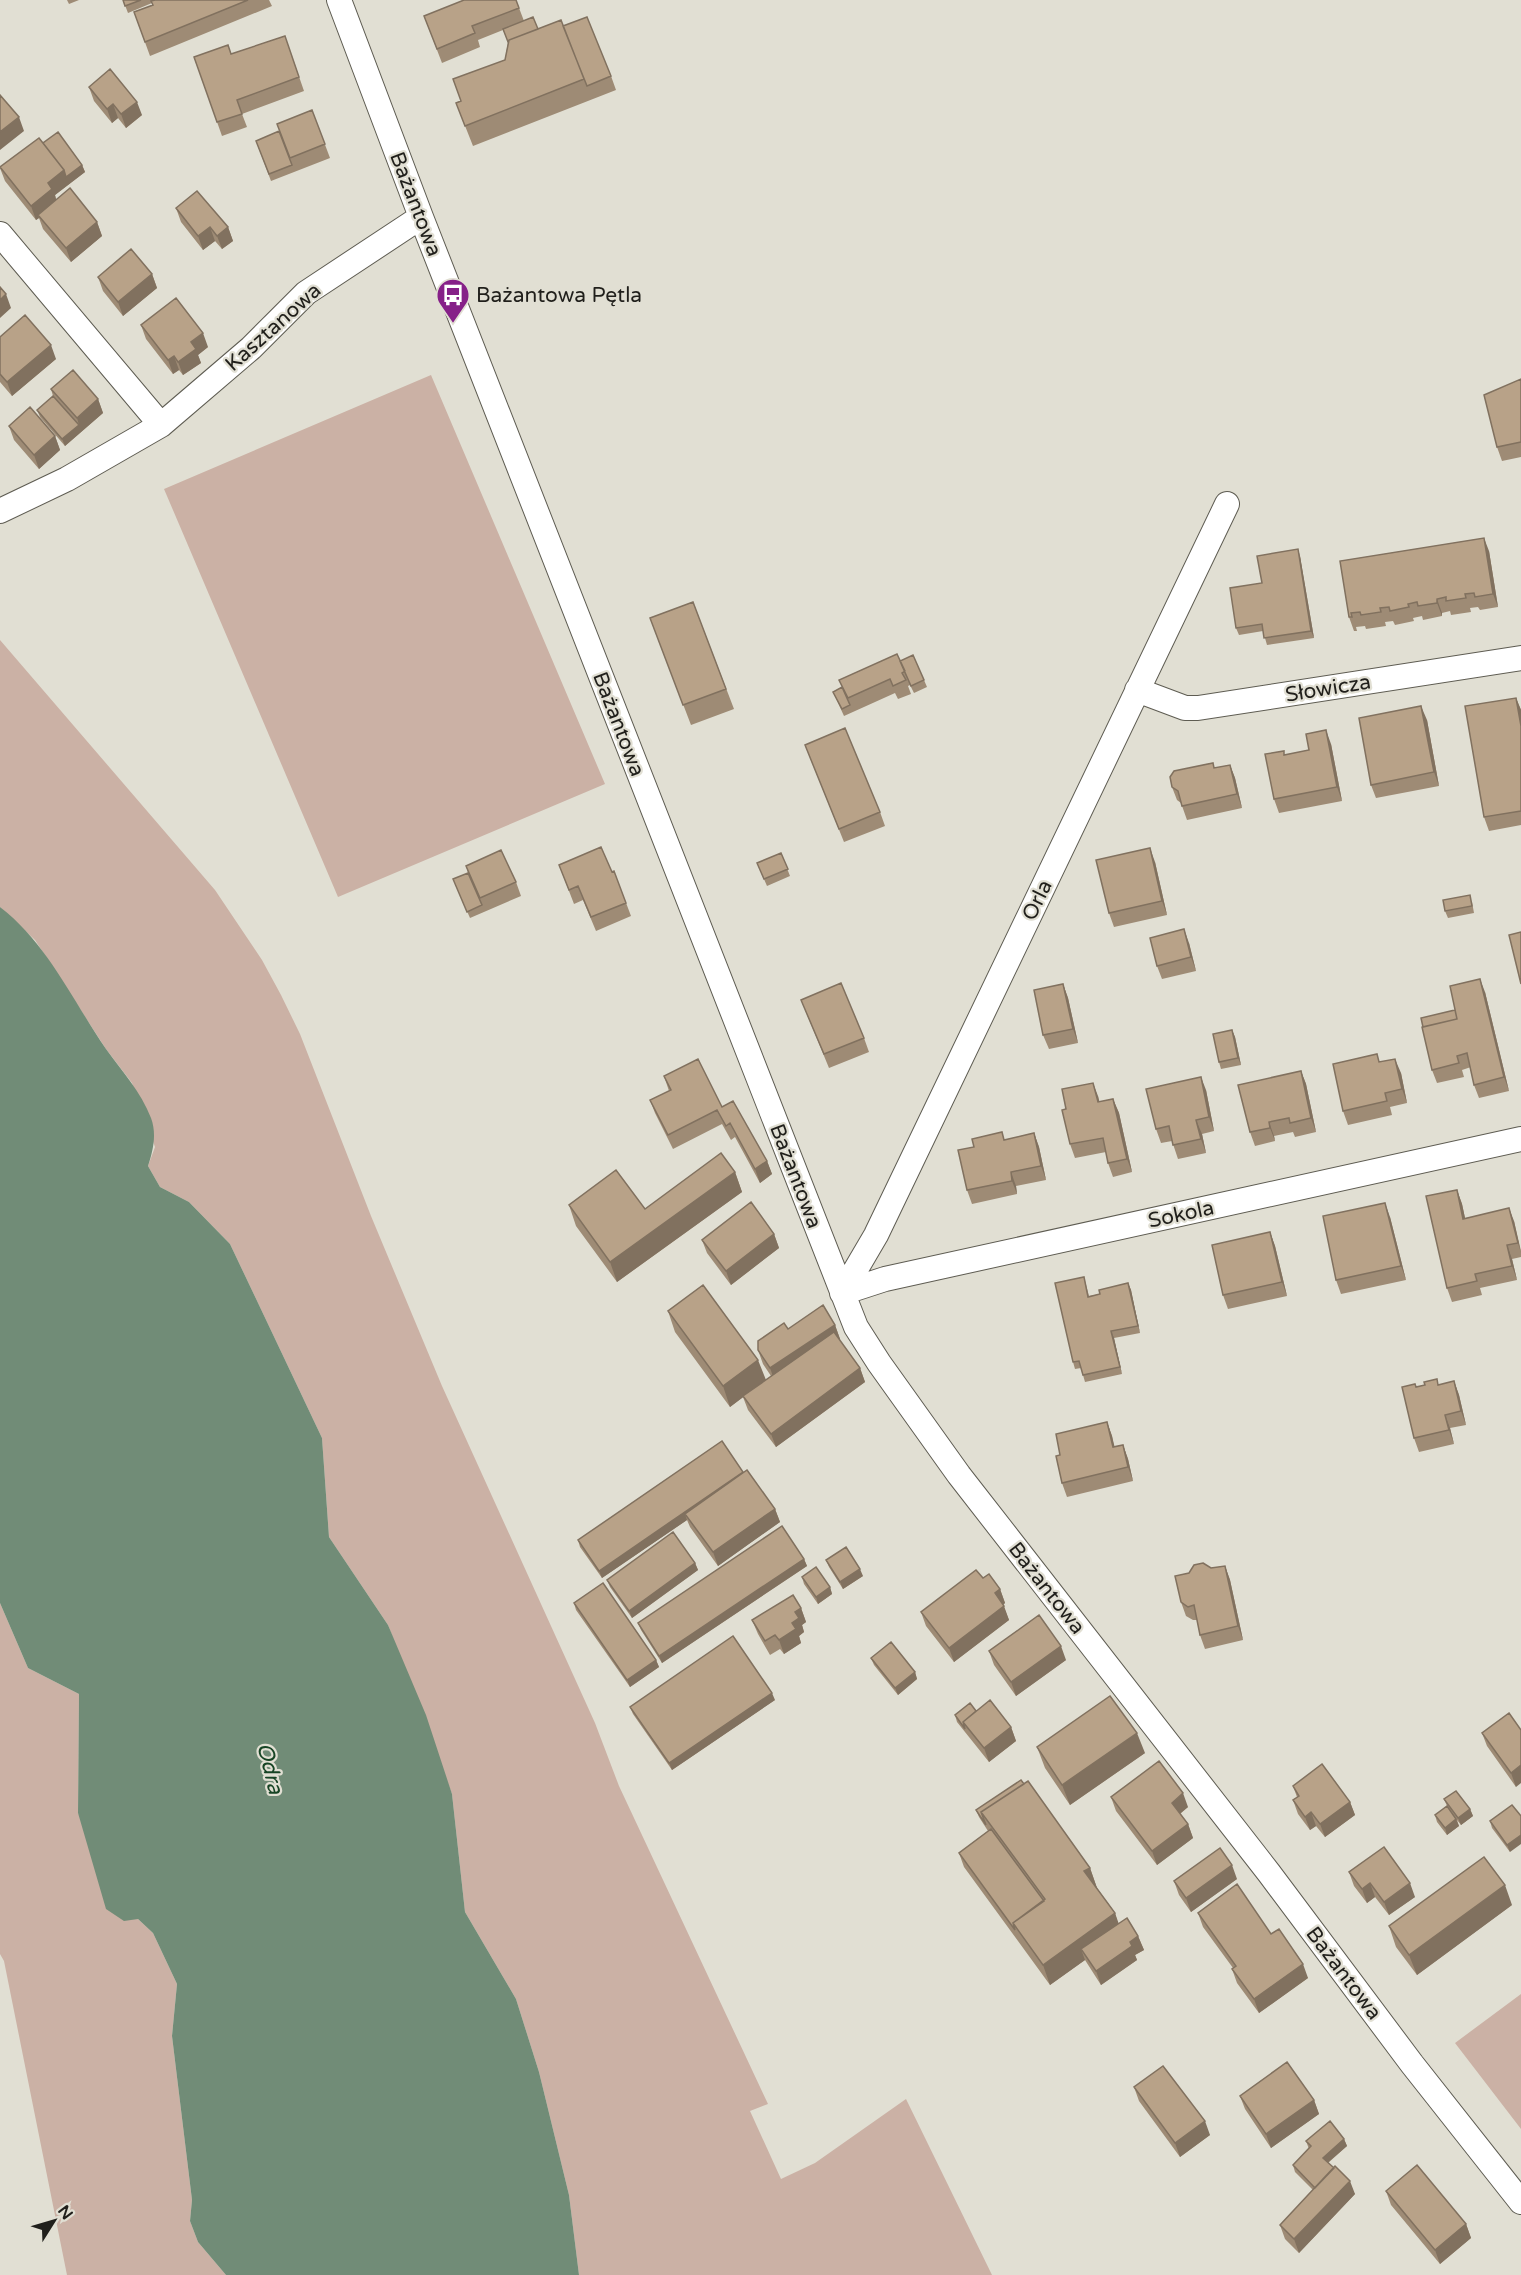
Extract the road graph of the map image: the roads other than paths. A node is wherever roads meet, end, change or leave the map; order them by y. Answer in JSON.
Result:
{"nodes":[{"id":1,"x":339,"y":0,"type":"edge"},
{"id":2,"x":421,"y":217,"type":"junction"},
{"id":3,"x":0,"y":234,"type":"edge"},
{"id":4,"x":161,"y":425,"type":"junction"},
{"id":5,"x":1227,"y":504,"type":"dead end"},
{"id":6,"x":0,"y":511,"type":"edge"},
{"id":7,"x":1521,"y":658,"type":"edge"},
{"id":8,"x":1137,"y":690,"type":"junction"},
{"id":9,"x":1521,"y":1139,"type":"edge"},
{"id":10,"x":842,"y":1293,"type":"junction"},
{"id":11,"x":1521,"y":2202,"type":"edge"}],
"edges":[{"from":1,"to":2,"type":"street","name":"Bażantowa"},
{"from":2,"to":4,"type":"street","name":"Kasztanowa"},
{"from":2,"to":10,"type":"street","name":"Bażantowa"},
{"from":3,"to":4,"type":"street"},
{"from":4,"to":6,"type":"street","name":"Kasztanowa"},
{"from":5,"to":8,"type":"street","name":"Orla"},
{"from":7,"to":8,"type":"street","name":"Słowicza"},
{"from":8,"to":10,"type":"street","name":"Orla"},
{"from":9,"to":10,"type":"street","name":"Sokola"},
{"from":10,"to":11,"type":"street","name":"Bażantowa"}]}
